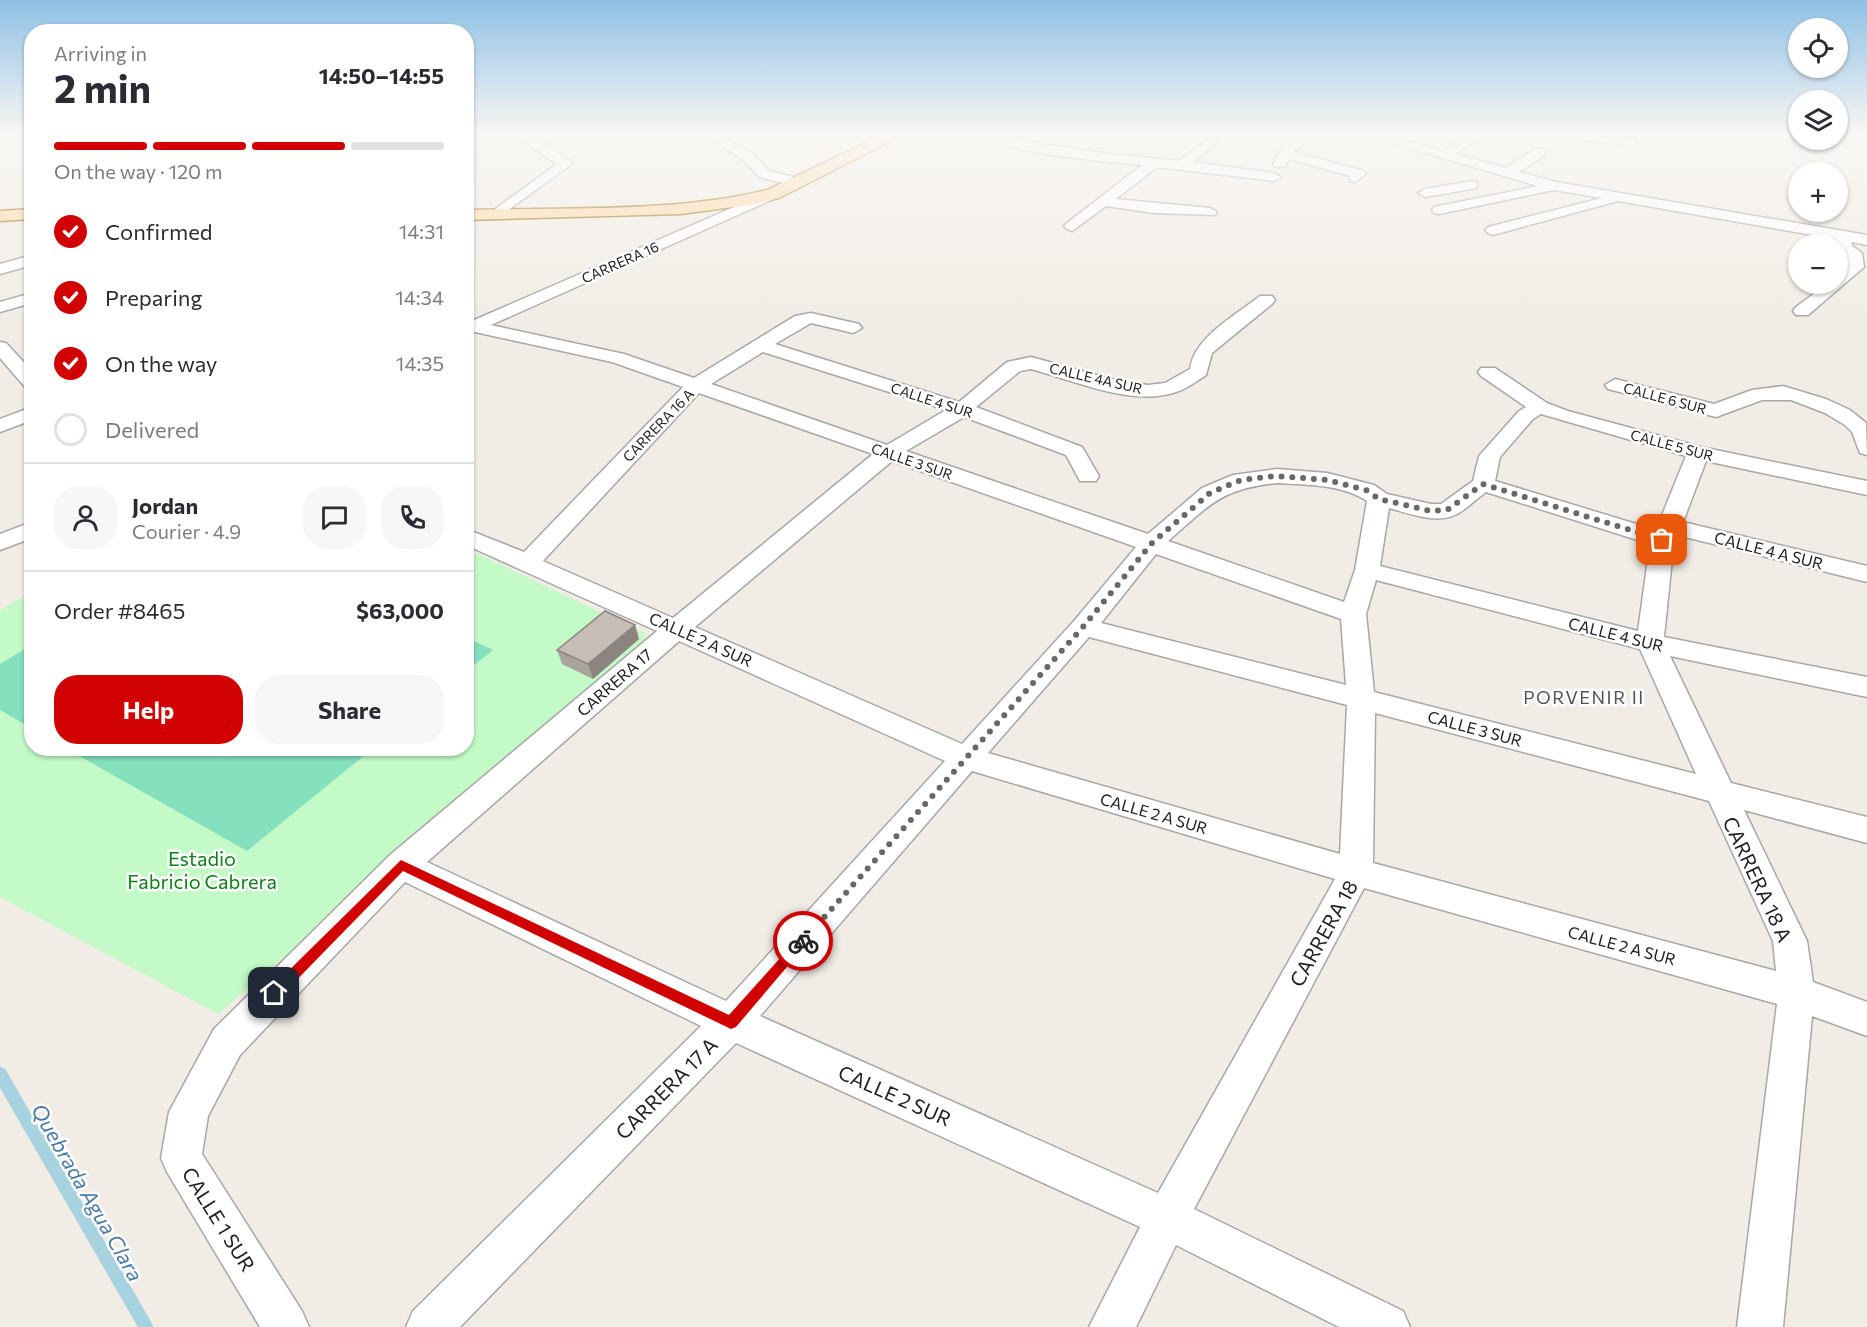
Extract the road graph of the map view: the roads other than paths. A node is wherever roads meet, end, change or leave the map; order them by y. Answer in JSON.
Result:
{"nodes":[{"id":1,"x":522,"y":196,"type":"edge"},
{"id":2,"x":764,"y":196,"type":"edge"},
{"id":3,"x":769,"y":196,"type":"edge"},
{"id":4,"x":1113,"y":196,"type":"edge"},
{"id":5,"x":1507,"y":196,"type":"edge"},
{"id":6,"x":1617,"y":196,"type":"edge"},
{"id":7,"x":1624,"y":197,"type":"junction"},
{"id":8,"x":1106,"y":202,"type":"junction"},
{"id":9,"x":1439,"y":210,"type":"dead end"},
{"id":10,"x":1210,"y":212,"type":"dead end"},
{"id":11,"x":24,"y":214,"type":"edge"},
{"id":12,"x":474,"y":215,"type":"edge"},
{"id":13,"x":496,"y":215,"type":"junction"},
{"id":14,"x":0,"y":216,"type":"edge"},
{"id":15,"x":1072,"y":226,"type":"dead end"},
{"id":16,"x":1493,"y":230,"type":"dead end"},
{"id":17,"x":1832,"y":234,"type":"edge"},
{"id":18,"x":1848,"y":237,"type":"edge"},
{"id":19,"x":1867,"y":240,"type":"edge"},
{"id":20,"x":1848,"y":250,"type":"edge"},
{"id":21,"x":24,"y":262,"type":"edge"},
{"id":22,"x":0,"y":269,"type":"edge"},
{"id":23,"x":1848,"y":274,"type":"edge"},
{"id":24,"x":1823,"y":294,"type":"edge"},
{"id":25,"x":24,"y":300,"type":"edge"},
{"id":26,"x":1266,"y":300,"type":"dead end"},
{"id":27,"x":0,"y":307,"type":"edge"},
{"id":28,"x":1802,"y":311,"type":"dead end"},
{"id":29,"x":474,"y":324,"type":"edge"},
{"id":30,"x":474,"y":328,"type":"edge"},
{"id":31,"x":853,"y":328,"type":"dead end"},
{"id":32,"x":760,"y":345,"type":"junction"},
{"id":33,"x":0,"y":347,"type":"edge"},
{"id":34,"x":1031,"y":363,"type":"joint"},
{"id":35,"x":1488,"y":372,"type":"dead end"},
{"id":36,"x":24,"y":373,"type":"edge"},
{"id":37,"x":1615,"y":385,"type":"dead end"},
{"id":38,"x":695,"y":386,"type":"junction"},
{"id":39,"x":1540,"y":407,"type":"junction"},
{"id":40,"x":962,"y":409,"type":"junction"},
{"id":41,"x":24,"y":416,"type":"edge"},
{"id":42,"x":0,"y":426,"type":"edge"},
{"id":43,"x":1867,"y":449,"type":"edge"},
{"id":44,"x":888,"y":453,"type":"junction"},
{"id":45,"x":1698,"y":453,"type":"junction"},
{"id":46,"x":1088,"y":476,"type":"dead end"},
{"id":47,"x":1483,"y":484,"type":"junction"},
{"id":48,"x":1867,"y":488,"type":"edge"},
{"id":49,"x":1379,"y":499,"type":"junction"},
{"id":50,"x":24,"y":532,"type":"edge"},
{"id":51,"x":1666,"y":533,"type":"junction"},
{"id":52,"x":474,"y":539,"type":"edge"},
{"id":53,"x":0,"y":543,"type":"edge"},
{"id":54,"x":1152,"y":543,"type":"junction"},
{"id":55,"x":528,"y":562,"type":"junction"},
{"id":56,"x":1367,"y":570,"type":"junction"},
{"id":57,"x":1867,"y":574,"type":"edge"},
{"id":58,"x":1353,"y":614,"type":"junction"},
{"id":59,"x":1083,"y":627,"type":"junction"},
{"id":60,"x":677,"y":628,"type":"junction"},
{"id":61,"x":1650,"y":643,"type":"junction"},
{"id":62,"x":1867,"y":687,"type":"edge"},
{"id":63,"x":1361,"y":699,"type":"junction"},
{"id":64,"x":966,"y":758,"type":"junction"},
{"id":65,"x":1718,"y":791,"type":"junction"},
{"id":66,"x":1867,"y":830,"type":"edge"},
{"id":67,"x":401,"y":865,"type":"junction"},
{"id":68,"x":1356,"y":872,"type":"junction"},
{"id":69,"x":1796,"y":993,"type":"junction"},
{"id":70,"x":1867,"y":1019,"type":"edge"},
{"id":71,"x":731,"y":1022,"type":"junction"},
{"id":72,"x":227,"y":1042,"type":"joint"},
{"id":73,"x":1167,"y":1218,"type":"junction"},
{"id":74,"x":286,"y":1327,"type":"edge"},
{"id":75,"x":429,"y":1327,"type":"edge"},
{"id":76,"x":1112,"y":1327,"type":"edge"},
{"id":77,"x":1387,"y":1327,"type":"edge"},
{"id":78,"x":1761,"y":1327,"type":"edge"}],
"edges":[{"from":1,"to":13,"type":"street"},
{"from":2,"to":13,"type":"main road"},
{"from":3,"to":29,"type":"street","name":"CARRERA 16"},
{"from":4,"to":8,"type":"street"},
{"from":5,"to":9,"type":"street"},
{"from":6,"to":7,"type":"street"},
{"from":7,"to":16,"type":"street"},
{"from":7,"to":17,"type":"street"},
{"from":8,"to":10,"type":"street"},
{"from":8,"to":15,"type":"street"},
{"from":11,"to":14,"type":"main road"},
{"from":12,"to":13,"type":"main road"},
{"from":18,"to":19,"type":"street"},
{"from":20,"to":23,"type":"street"},
{"from":21,"to":22,"type":"street"},
{"from":24,"to":28,"type":"street"},
{"from":25,"to":27,"type":"street"},
{"from":26,"to":34,"type":"street","name":"CALLE 4A SUR"},
{"from":30,"to":38,"type":"street","name":"CALLE 3 SUR"},
{"from":31,"to":32,"type":"street","name":"CARRERA 16 A"},
{"from":32,"to":38,"type":"street","name":"CARRERA 16 A"},
{"from":32,"to":40,"type":"street","name":"CALLE 4 SUR"},
{"from":33,"to":36,"type":"street"},
{"from":34,"to":40,"type":"street","name":"CARRERA 17"},
{"from":35,"to":39,"type":"street","name":"CALLE 5 SUR"},
{"from":37,"to":43,"type":"street","name":"CALLE 6 SUR"},
{"from":38,"to":44,"type":"street","name":"CALLE 3 SUR"},
{"from":38,"to":55,"type":"street","name":"CARRERA 16 A"},
{"from":39,"to":45,"type":"street","name":"CALLE 5 SUR"},
{"from":39,"to":47,"type":"street"},
{"from":40,"to":44,"type":"street","name":"CARRERA 17"},
{"from":40,"to":46,"type":"street","name":"CALLE 4 SUR"},
{"from":41,"to":42,"type":"street"},
{"from":44,"to":54,"type":"street","name":"CALLE 3 SUR"},
{"from":44,"to":60,"type":"street","name":"CARRERA 17"},
{"from":45,"to":48,"type":"street","name":"CALLE 5 SUR"},
{"from":45,"to":51,"type":"street"},
{"from":47,"to":49,"type":"street"},
{"from":47,"to":51,"type":"street","name":"CALLE 4 A SUR"},
{"from":49,"to":54,"type":"street","name":"CARRERA 17 A"},
{"from":49,"to":56,"type":"street","name":"CARRERA 18"},
{"from":50,"to":53,"type":"street"},
{"from":51,"to":57,"type":"street","name":"CALLE 4 A SUR"},
{"from":51,"to":61,"type":"street"},
{"from":52,"to":55,"type":"street","name":"CALLE 2 A SUR"},
{"from":54,"to":58,"type":"street","name":"CALLE 3 SUR"},
{"from":54,"to":59,"type":"street","name":"CARRERA 17 A"},
{"from":55,"to":60,"type":"street","name":"CALLE 2 A SUR"},
{"from":56,"to":58,"type":"street","name":"CARRERA 18"},
{"from":56,"to":61,"type":"street","name":"CALLE 4 SUR"},
{"from":58,"to":63,"type":"street","name":"CARRERA 18"},
{"from":59,"to":63,"type":"street","name":"CALLE 3 SUR"},
{"from":59,"to":64,"type":"street","name":"CARRERA 17 A"},
{"from":60,"to":64,"type":"street","name":"CALLE 2 A SUR"},
{"from":60,"to":67,"type":"street","name":"CARRERA 17"},
{"from":61,"to":62,"type":"street","name":"CALLE 4 SUR"},
{"from":61,"to":65,"type":"street","name":"CARRERA 18 A"},
{"from":63,"to":65,"type":"street","name":"CALLE 3 SUR"},
{"from":63,"to":68,"type":"street","name":"CARRERA 18"},
{"from":64,"to":68,"type":"street","name":"CALLE 2 A SUR"},
{"from":64,"to":71,"type":"street","name":"CARRERA 17 A"},
{"from":65,"to":66,"type":"street","name":"CALLE 3 SUR"},
{"from":65,"to":69,"type":"street","name":"CARRERA 18 A"},
{"from":67,"to":71,"type":"street","name":"CALLE 2 SUR"},
{"from":67,"to":72,"type":"street","name":"CARRERA 17"},
{"from":68,"to":69,"type":"street","name":"CALLE 2 A SUR"},
{"from":68,"to":73,"type":"street","name":"CARRERA 18"},
{"from":69,"to":70,"type":"street","name":"CALLE 2 A SUR"},
{"from":69,"to":78,"type":"street","name":"CARRERA 18 A"},
{"from":71,"to":73,"type":"street","name":"CALLE 2 SUR"},
{"from":71,"to":75,"type":"street","name":"CARRERA 17 A"},
{"from":72,"to":74,"type":"street","name":"CALLE 1 SUR"},
{"from":73,"to":76,"type":"street","name":"CARRERA 18"},
{"from":73,"to":77,"type":"street","name":"CALLE 2 SUR"}]}
